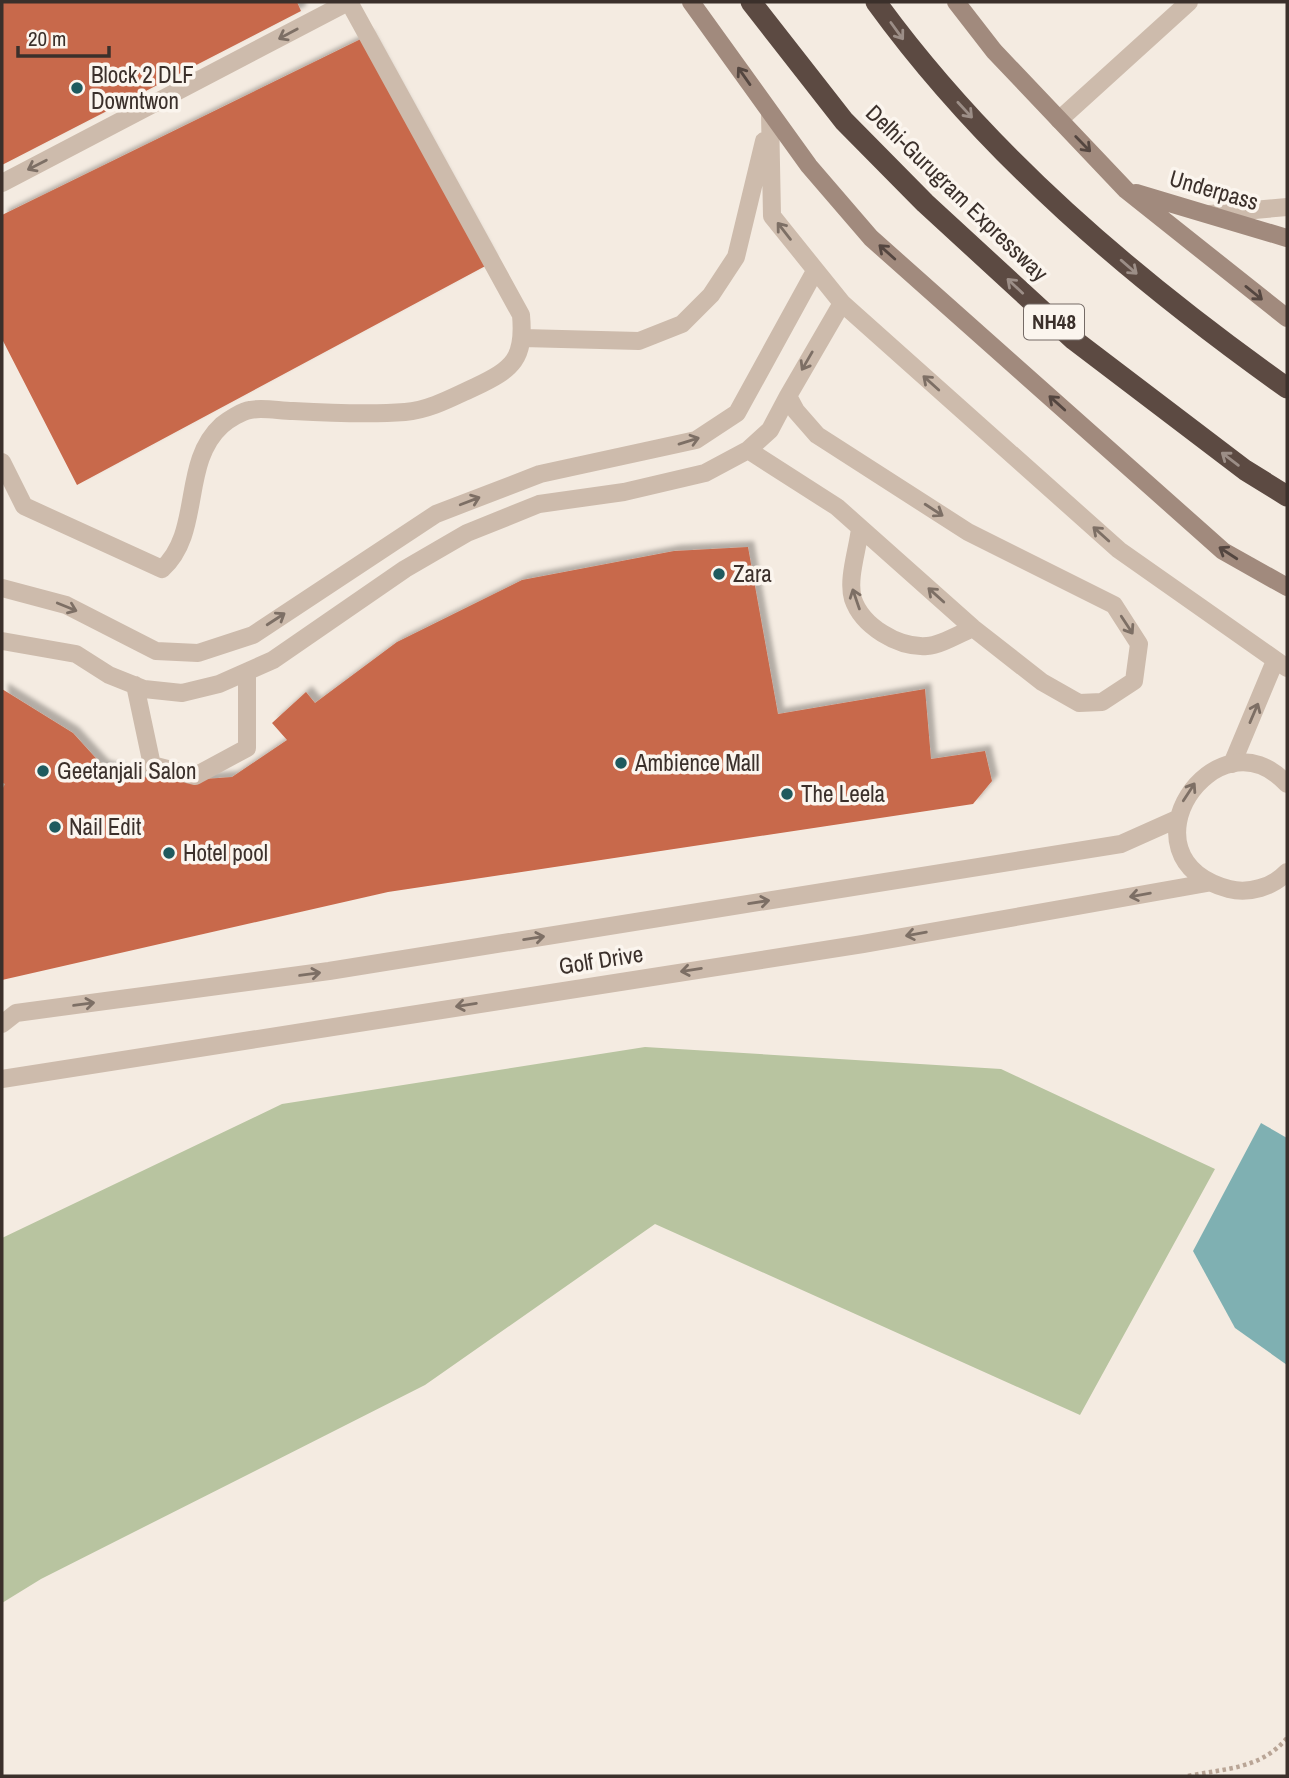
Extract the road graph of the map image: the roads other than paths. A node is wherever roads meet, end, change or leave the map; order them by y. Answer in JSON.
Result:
{"nodes":[{"id":1,"x":348,"y":2,"type":"edge"},
{"id":2,"x":691,"y":2,"type":"edge"},
{"id":3,"x":751,"y":2,"type":"edge"},
{"id":4,"x":876,"y":2,"type":"edge"},
{"id":5,"x":956,"y":2,"type":"edge"},
{"id":6,"x":1189,"y":2,"type":"edge"},
{"id":7,"x":770,"y":113,"type":"junction"},
{"id":8,"x":1059,"y":120,"type":"junction"},
{"id":9,"x":2,"y":183,"type":"edge"},
{"id":10,"x":1126,"y":190,"type":"junction"},
{"id":11,"x":1287,"y":207,"type":"edge"},
{"id":12,"x":1210,"y":214,"type":"junction"},
{"id":13,"x":1287,"y":238,"type":"edge"},
{"id":14,"x":815,"y":271,"type":"junction"},
{"id":15,"x":842,"y":303,"type":"junction"},
{"id":16,"x":1287,"y":318,"type":"edge"},
{"id":17,"x":523,"y":338,"type":"junction"},
{"id":18,"x":1287,"y":388,"type":"edge"},
{"id":19,"x":788,"y":396,"type":"junction"},
{"id":20,"x":748,"y":450,"type":"junction"},
{"id":21,"x":2,"y":462,"type":"edge"},
{"id":22,"x":1287,"y":496,"type":"edge"},
{"id":23,"x":860,"y":528,"type":"junction"},
{"id":24,"x":1287,"y":587,"type":"edge"},
{"id":25,"x":2,"y":588,"type":"edge"},
{"id":26,"x":973,"y":628,"type":"junction"},
{"id":27,"x":2,"y":641,"type":"edge"},
{"id":28,"x":1281,"y":665,"type":"edge"},
{"id":29,"x":247,"y":672,"type":"junction"},
{"id":30,"x":135,"y":685,"type":"junction"},
{"id":31,"x":1232,"y":764,"type":"junction"},
{"id":32,"x":1287,"y":784,"type":"edge"},
{"id":33,"x":1177,"y":819,"type":"junction"},
{"id":34,"x":1284,"y":877,"type":"edge"},
{"id":35,"x":1207,"y":883,"type":"junction"},
{"id":36,"x":9,"y":1010,"type":"edge"},
{"id":37,"x":2,"y":1024,"type":"edge"},
{"id":38,"x":2,"y":1079,"type":"edge"}],
"edges":[{"from":1,"to":9,"type":"street","one_way":true},
{"from":1,"to":17,"type":"street"},
{"from":7,"to":2,"type":"main road","one_way":true},
{"from":22,"to":3,"type":"highway","name":"Delhi-Gurugram Expressway","number":"NH48","one_way":true},
{"from":4,"to":18,"type":"highway","one_way":true},
{"from":5,"to":8,"type":"main road"},
{"from":6,"to":8,"type":"street"},
{"from":14,"to":7,"type":"street","one_way":true},
{"from":7,"to":17,"type":"street"},
{"from":24,"to":7,"type":"main road","one_way":true},
{"from":8,"to":10,"type":"main road","one_way":true},
{"from":10,"to":12,"type":"main road","name":"Underpass"},
{"from":10,"to":16,"type":"main road","one_way":true},
{"from":11,"to":12,"type":"street"},
{"from":12,"to":13,"type":"main road","name":"Underpass"},
{"from":14,"to":15,"type":"street"},
{"from":25,"to":14,"type":"street","one_way":true},
{"from":15,"to":19,"type":"street","one_way":true},
{"from":28,"to":15,"type":"street","one_way":true},
{"from":17,"to":21,"type":"street"},
{"from":19,"to":20,"type":"street"},
{"from":19,"to":26,"type":"street","one_way":true},
{"from":20,"to":23,"type":"street"},
{"from":20,"to":29,"type":"street"},
{"from":26,"to":23,"type":"street","one_way":true},
{"from":26,"to":23,"type":"street","one_way":true},
{"from":27,"to":30,"type":"street"},
{"from":31,"to":28,"type":"street","one_way":true},
{"from":29,"to":30,"type":"street"},
{"from":29,"to":30,"type":"street"},
{"from":31,"to":32,"type":"street"},
{"from":33,"to":31,"type":"street","one_way":true},
{"from":33,"to":35,"type":"street"},
{"from":36,"to":33,"type":"street","name":"Golf Drive","one_way":true},
{"from":34,"to":35,"type":"street"},
{"from":35,"to":38,"type":"street","name":"Golf Drive","one_way":true},
{"from":36,"to":37,"type":"street","name":"Golf Drive"}]}
